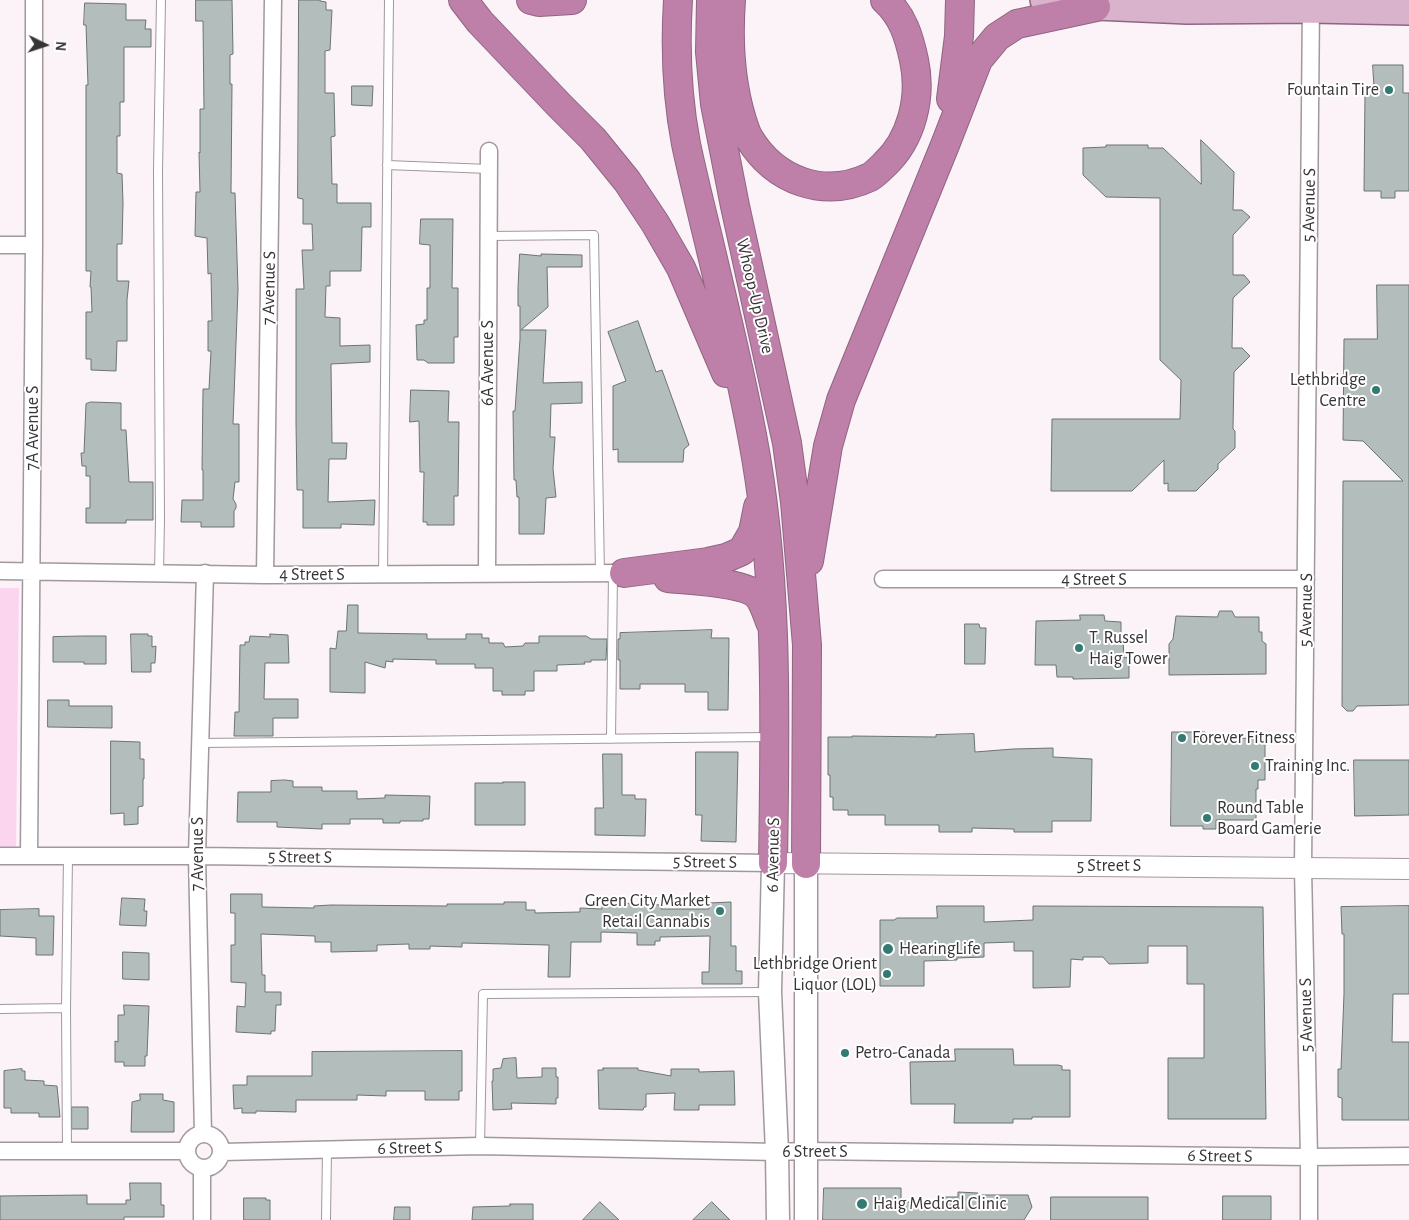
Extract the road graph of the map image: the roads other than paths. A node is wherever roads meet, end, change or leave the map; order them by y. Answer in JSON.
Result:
{"nodes":[{"id":1,"x":34,"y":0,"type":"edge"},
{"id":2,"x":161,"y":0,"type":"edge"},
{"id":3,"x":273,"y":0,"type":"edge"},
{"id":4,"x":389,"y":0,"type":"edge"},
{"id":5,"x":463,"y":0,"type":"edge"},
{"id":6,"x":531,"y":0,"type":"edge"},
{"id":7,"x":572,"y":0,"type":"edge"},
{"id":8,"x":678,"y":0,"type":"edge"},
{"id":9,"x":711,"y":0,"type":"edge"},
{"id":10,"x":731,"y":0,"type":"edge"},
{"id":11,"x":885,"y":0,"type":"edge"},
{"id":12,"x":960,"y":0,"type":"edge"},
{"id":13,"x":1043,"y":0,"type":"edge"},
{"id":14,"x":1311,"y":5,"type":"edge"},
{"id":15,"x":1096,"y":7,"type":"junction"},
{"id":16,"x":1409,"y":12,"type":"edge"},
{"id":17,"x":945,"y":145,"type":"junction"},
{"id":18,"x":489,"y":151,"type":"dead end"},
{"id":19,"x":387,"y":166,"type":"junction"},
{"id":20,"x":489,"y":169,"type":"junction"},
{"id":21,"x":489,"y":236,"type":"junction"},
{"id":22,"x":0,"y":245,"type":"edge"},
{"id":23,"x":34,"y":245,"type":"junction"},
{"id":24,"x":752,"y":434,"type":"junction"},
{"id":25,"x":760,"y":491,"type":"junction"},
{"id":26,"x":0,"y":571,"type":"edge"},
{"id":27,"x":32,"y":571,"type":"junction"},
{"id":28,"x":205,"y":573,"type":"junction"},
{"id":29,"x":612,"y":573,"type":"junction"},
{"id":30,"x":158,"y":574,"type":"junction"},
{"id":31,"x":383,"y":574,"type":"junction"},
{"id":32,"x":487,"y":574,"type":"junction"},
{"id":33,"x":265,"y":575,"type":"junction"},
{"id":34,"x":883,"y":579,"type":"dead end"},
{"id":35,"x":1306,"y":579,"type":"junction"},
{"id":36,"x":803,"y":592,"type":"junction"},
{"id":37,"x":773,"y":631,"type":"junction"},
{"id":38,"x":774,"y":737,"type":"junction"},
{"id":39,"x":611,"y":739,"type":"junction"},
{"id":40,"x":201,"y":743,"type":"junction"},
{"id":41,"x":0,"y":856,"type":"edge"},
{"id":42,"x":29,"y":856,"type":"junction"},
{"id":43,"x":68,"y":856,"type":"junction"},
{"id":44,"x":197,"y":856,"type":"junction"},
{"id":45,"x":773,"y":863,"type":"junction"},
{"id":46,"x":806,"y":864,"type":"junction"},
{"id":47,"x":1303,"y":868,"type":"junction"},
{"id":48,"x":1409,"y":868,"type":"edge"},
{"id":49,"x":770,"y":992,"type":"junction"},
{"id":50,"x":66,"y":1008,"type":"junction"},
{"id":51,"x":0,"y":1009,"type":"edge"},
{"id":52,"x":204,"y":1134,"type":"junction"},
{"id":53,"x":480,"y":1146,"type":"junction"},
{"id":54,"x":67,"y":1150,"type":"junction"},
{"id":55,"x":326,"y":1150,"type":"junction"},
{"id":56,"x":0,"y":1151,"type":"edge"},
{"id":57,"x":187,"y":1151,"type":"junction"},
{"id":58,"x":806,"y":1151,"type":"junction"},
{"id":59,"x":222,"y":1152,"type":"junction"},
{"id":60,"x":777,"y":1152,"type":"junction"},
{"id":61,"x":1409,"y":1156,"type":"edge"},
{"id":62,"x":1309,"y":1157,"type":"junction"},
{"id":63,"x":202,"y":1169,"type":"junction"},
{"id":64,"x":202,"y":1220,"type":"edge"},
{"id":65,"x":326,"y":1220,"type":"edge"},
{"id":66,"x":778,"y":1220,"type":"edge"},
{"id":67,"x":806,"y":1220,"type":"edge"},
{"id":68,"x":1309,"y":1220,"type":"edge"}],
"edges":[{"from":1,"to":23,"type":"street","name":"7A Avenue S"},
{"from":2,"to":30,"type":"lane"},
{"from":3,"to":33,"type":"street","name":"7 Avenue S"},
{"from":4,"to":19,"type":"lane"},
{"from":5,"to":24,"type":"highway"},
{"from":6,"to":7,"type":"highway"},
{"from":8,"to":24,"type":"highway","name":"Whoop-Up Drive"},
{"from":9,"to":36,"type":"highway","name":"Whoop-Up Drive"},
{"from":10,"to":11,"type":"highway"},
{"from":12,"to":17,"type":"highway"},
{"from":13,"to":15,"type":"main road"},
{"from":14,"to":15,"type":"main road"},
{"from":14,"to":16,"type":"main road"},
{"from":14,"to":35,"type":"street","name":"5 Avenue S"},
{"from":15,"to":17,"type":"highway"},
{"from":17,"to":36,"type":"highway"},
{"from":18,"to":20,"type":"street","name":"6A Avenue S"},
{"from":19,"to":20,"type":"lane"},
{"from":19,"to":31,"type":"lane"},
{"from":20,"to":21,"type":"street","name":"6A Avenue S"},
{"from":21,"to":29,"type":"lane"},
{"from":21,"to":32,"type":"street","name":"6A Avenue S"},
{"from":22,"to":23,"type":"street"},
{"from":23,"to":27,"type":"street","name":"7A Avenue S"},
{"from":24,"to":25,"type":"highway","name":"Whoop-Up Drive"},
{"from":25,"to":29,"type":"highway"},
{"from":25,"to":37,"type":"highway","name":"6 Avenue S"},
{"from":26,"to":27,"type":"street","name":"4 Street S"},
{"from":27,"to":30,"type":"street","name":"4 Street S"},
{"from":27,"to":42,"type":"street","name":"7A Avenue S"},
{"from":28,"to":30,"type":"street","name":"4 Street S"},
{"from":28,"to":33,"type":"street","name":"4 Street S"},
{"from":28,"to":40,"type":"street","name":"7 Avenue S"},
{"from":29,"to":32,"type":"street","name":"4 Street S"},
{"from":29,"to":37,"type":"highway"},
{"from":29,"to":39,"type":"lane"},
{"from":31,"to":32,"type":"street","name":"4 Street S"},
{"from":31,"to":33,"type":"street","name":"4 Street S"},
{"from":34,"to":35,"type":"street","name":"4 Street S"},
{"from":35,"to":47,"type":"street","name":"5 Avenue S"},
{"from":36,"to":46,"type":"highway","name":"6 Avenue S"},
{"from":37,"to":38,"type":"highway","name":"6 Avenue S"},
{"from":38,"to":39,"type":"lane"},
{"from":38,"to":45,"type":"highway","name":"6 Avenue S"},
{"from":39,"to":40,"type":"lane"},
{"from":40,"to":44,"type":"street","name":"7 Avenue S"},
{"from":41,"to":42,"type":"street","name":"5 Street S"},
{"from":42,"to":43,"type":"street","name":"5 Street S"},
{"from":43,"to":44,"type":"street","name":"5 Street S"},
{"from":43,"to":50,"type":"lane"},
{"from":44,"to":45,"type":"street","name":"5 Street S"},
{"from":44,"to":52,"type":"street","name":"7 Avenue S"},
{"from":45,"to":46,"type":"street","name":"5 Street S"},
{"from":45,"to":49,"type":"main road","name":"6 Avenue S"},
{"from":46,"to":47,"type":"street","name":"5 Street S"},
{"from":46,"to":58,"type":"main road","name":"6 Avenue S"},
{"from":47,"to":48,"type":"street","name":"5 Street S"},
{"from":47,"to":62,"type":"street","name":"5 Avenue S"},
{"from":49,"to":53,"type":"lane"},
{"from":49,"to":60,"type":"main road","name":"6 Avenue S"},
{"from":50,"to":51,"type":"lane"},
{"from":50,"to":54,"type":"lane"},
{"from":52,"to":57,"type":"street"},
{"from":52,"to":59,"type":"street"},
{"from":53,"to":55,"type":"street","name":"6 Street S"},
{"from":53,"to":60,"type":"street","name":"6 Street S"},
{"from":54,"to":56,"type":"street"},
{"from":54,"to":57,"type":"street"},
{"from":55,"to":59,"type":"street","name":"6 Street S"},
{"from":55,"to":65,"type":"lane"},
{"from":57,"to":63,"type":"street"},
{"from":58,"to":60,"type":"street","name":"6 Street S"},
{"from":58,"to":62,"type":"street","name":"6 Street S"},
{"from":58,"to":67,"type":"main road","name":"6 Avenue S"},
{"from":59,"to":63,"type":"street"},
{"from":60,"to":66,"type":"main road","name":"6 Avenue S"},
{"from":61,"to":62,"type":"street","name":"6 Street S"},
{"from":62,"to":68,"type":"street","name":"5 Avenue S"},
{"from":63,"to":64,"type":"street"}]}
